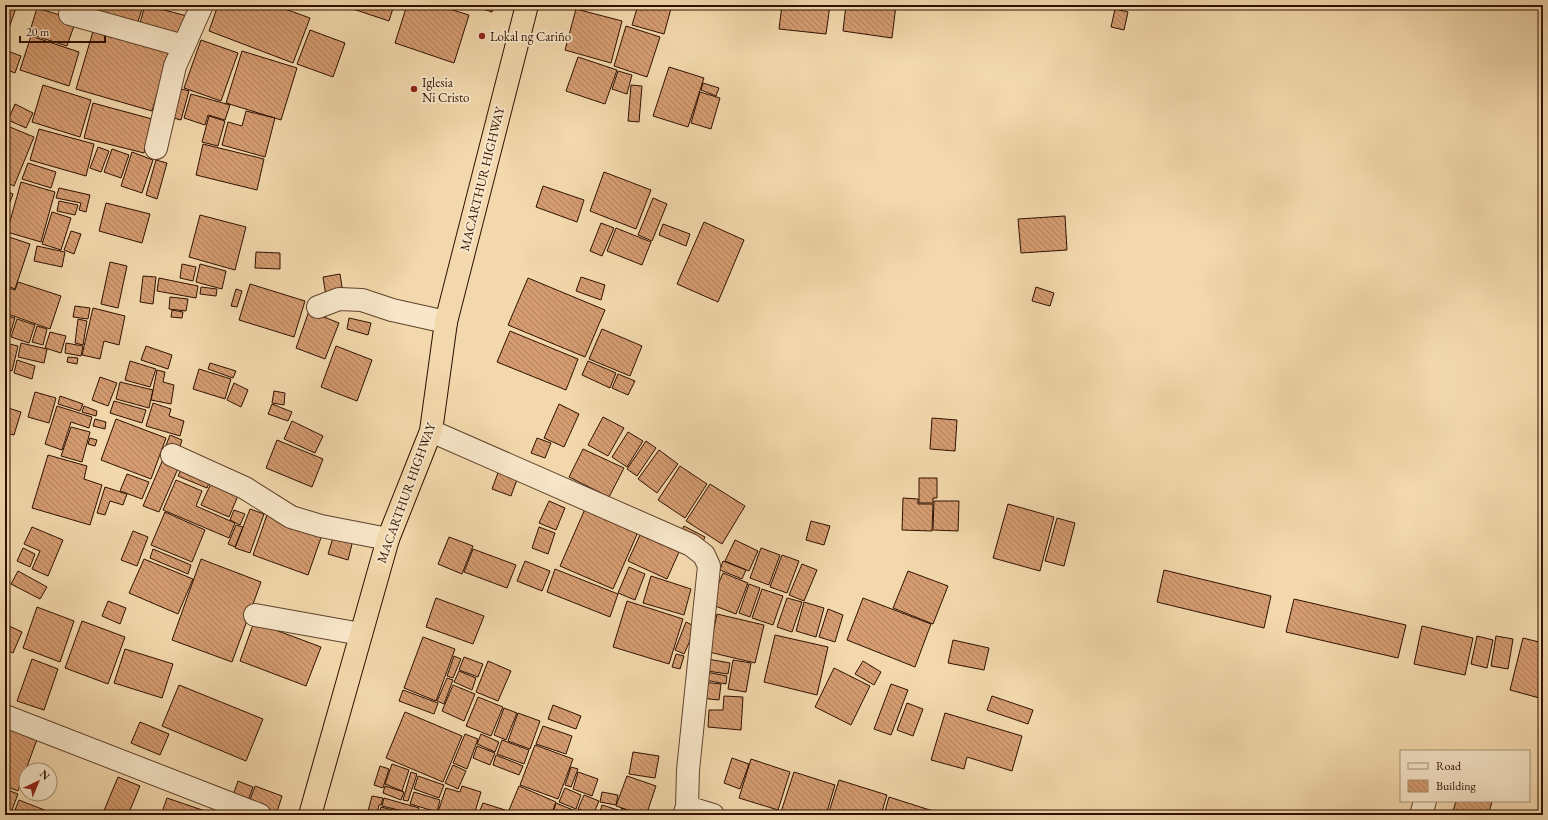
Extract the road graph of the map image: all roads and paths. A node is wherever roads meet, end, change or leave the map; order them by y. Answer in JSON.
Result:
{"nodes":[{"id":1,"x":202,"y":5,"type":"edge"},
{"id":2,"x":527,"y":5,"type":"edge"},
{"id":3,"x":70,"y":14,"type":"dead end"},
{"id":4,"x":184,"y":46,"type":"junction"},
{"id":5,"x":156,"y":148,"type":"dead end"},
{"id":6,"x":318,"y":307,"type":"dead end"},
{"id":7,"x":446,"y":322,"type":"junction"},
{"id":8,"x":431,"y":431,"type":"junction"},
{"id":9,"x":172,"y":455,"type":"dead end"},
{"id":10,"x":388,"y":539,"type":"junction"},
{"id":11,"x":255,"y":615,"type":"dead end"},
{"id":12,"x":361,"y":634,"type":"junction"},
{"id":13,"x":5,"y":716,"type":"edge"},
{"id":14,"x":1425,"y":802,"type":"edge"},
{"id":15,"x":685,"y":811,"type":"edge"},
{"id":16,"x":260,"y":815,"type":"edge"},
{"id":17,"x":310,"y":815,"type":"edge"},
{"id":18,"x":713,"y":815,"type":"edge"},
{"id":19,"x":1421,"y":815,"type":"edge"}],
"edges":[{"from":1,"to":4,"type":"street"},
{"from":2,"to":7,"type":"highway","name":"MACARTHUR HIGHWAY"},
{"from":3,"to":4,"type":"street"},
{"from":4,"to":5,"type":"street"},
{"from":6,"to":7,"type":"street"},
{"from":7,"to":8,"type":"highway","name":"MACARTHUR HIGHWAY"},
{"from":8,"to":10,"type":"highway","name":"MACARTHUR HIGHWAY"},
{"from":8,"to":15,"type":"street"},
{"from":9,"to":10,"type":"street"},
{"from":10,"to":12,"type":"highway","name":"MACARTHUR HIGHWAY"},
{"from":11,"to":12,"type":"street"},
{"from":12,"to":17,"type":"highway","name":"MACARTHUR HIGHWAY"},
{"from":13,"to":16,"type":"street"},
{"from":14,"to":19,"type":"street"},
{"from":15,"to":18,"type":"street"}]}
